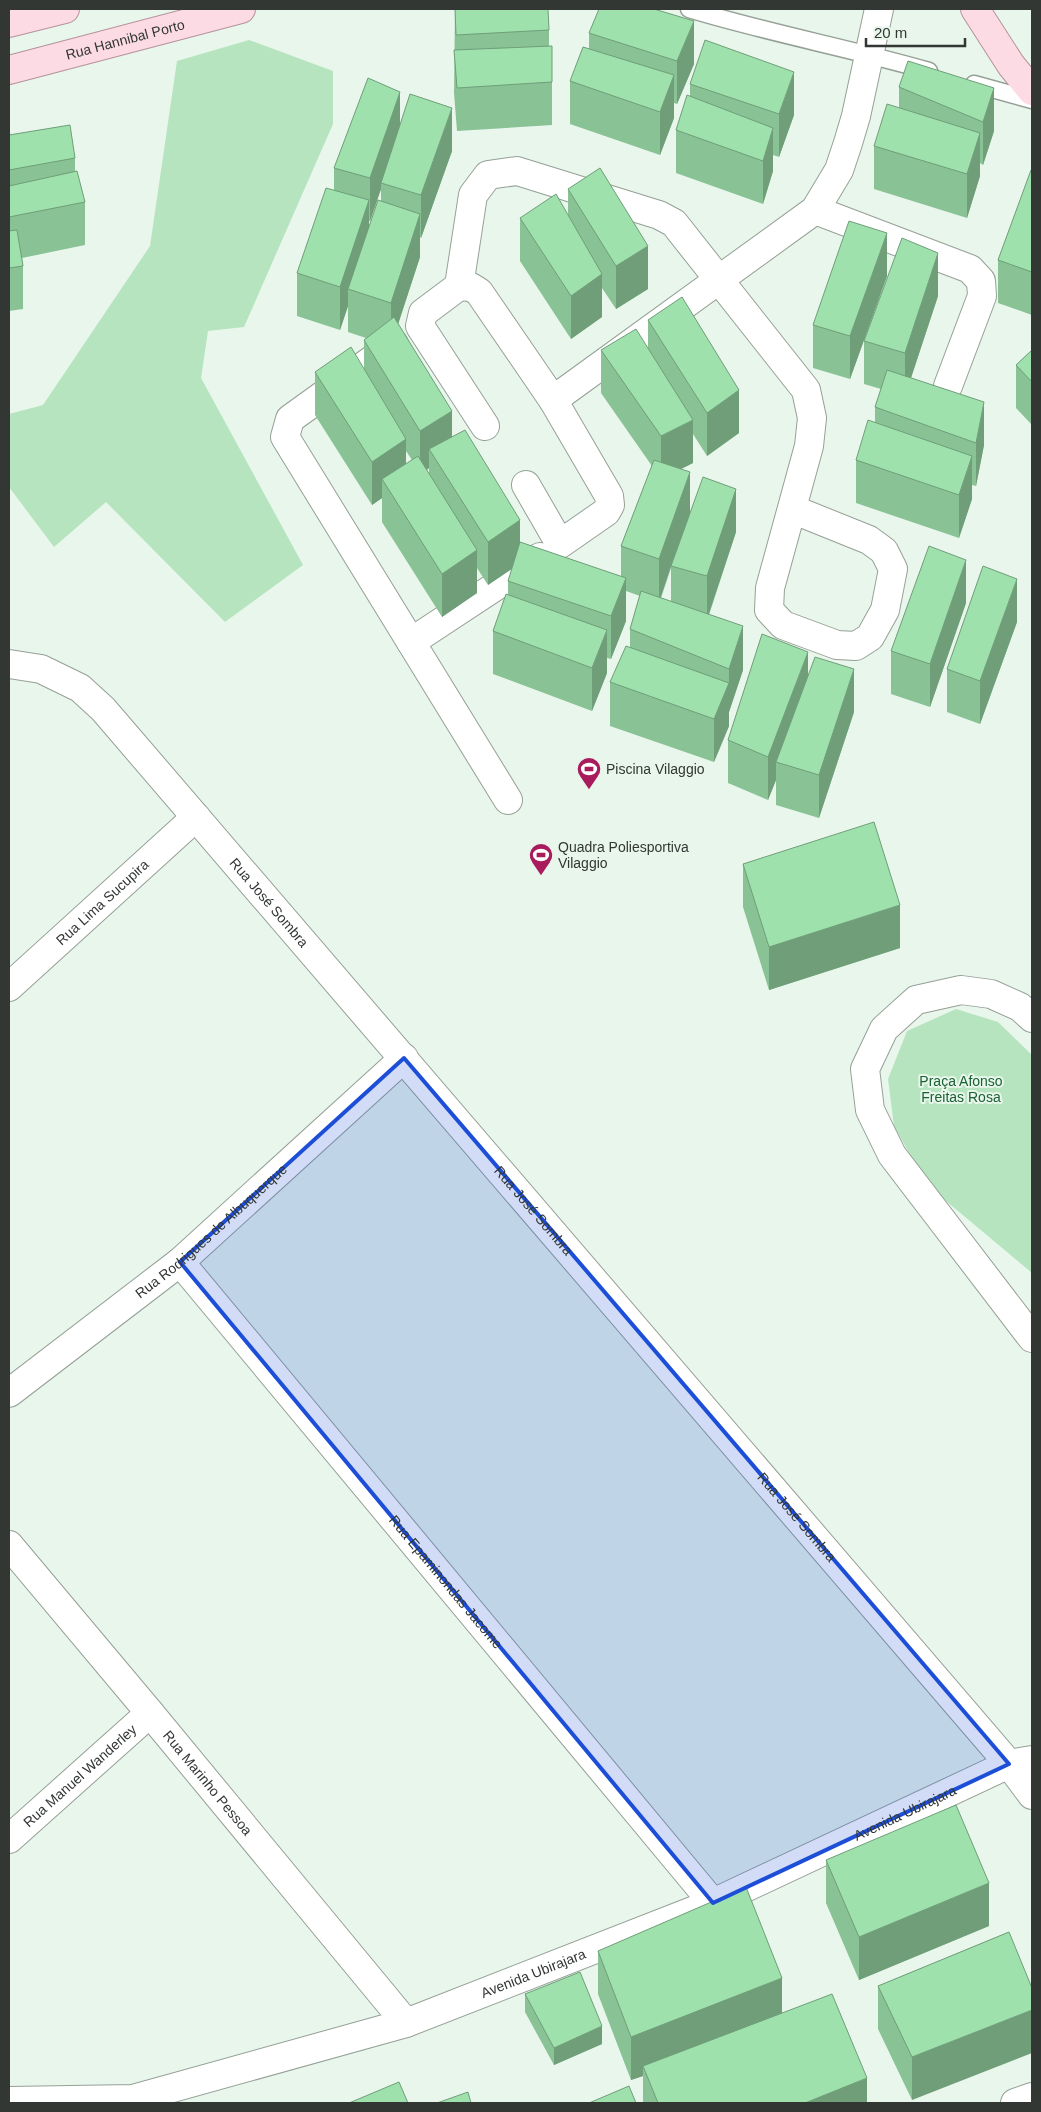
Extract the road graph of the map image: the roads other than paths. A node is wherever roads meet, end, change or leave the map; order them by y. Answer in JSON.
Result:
{"nodes":[{"id":1,"x":65,"y":9,"type":"edge"},
{"id":2,"x":241,"y":9,"type":"edge"},
{"id":3,"x":689,"y":9,"type":"edge"},
{"id":4,"x":879,"y":9,"type":"edge"},
{"id":5,"x":975,"y":9,"type":"edge"},
{"id":6,"x":9,"y":23,"type":"edge"},
{"id":7,"x":869,"y":54,"type":"junction"},
{"id":8,"x":9,"y":70,"type":"edge"},
{"id":9,"x":941,"y":74,"type":"edge"},
{"id":10,"x":958,"y":79,"type":"edge"},
{"id":11,"x":1032,"y":91,"type":"edge"},
{"id":12,"x":1032,"y":100,"type":"edge"},
{"id":13,"x":815,"y":210,"type":"junction"},
{"id":14,"x":720,"y":280,"type":"junction"},
{"id":15,"x":458,"y":286,"type":"junction"},
{"id":16,"x":420,"y":326,"type":"junction"},
{"id":17,"x":948,"y":386,"type":"dead end"},
{"id":18,"x":552,"y":400,"type":"junction"},
{"id":19,"x":485,"y":426,"type":"dead end"},
{"id":20,"x":526,"y":485,"type":"dead end"},
{"id":21,"x":792,"y":509,"type":"junction"},
{"id":22,"x":560,"y":544,"type":"junction"},
{"id":23,"x":410,"y":642,"type":"junction"},
{"id":24,"x":9,"y":664,"type":"edge"},
{"id":25,"x":508,"y":800,"type":"dead end"},
{"id":26,"x":196,"y":817,"type":"junction"},
{"id":27,"x":9,"y":987,"type":"edge"},
{"id":28,"x":1032,"y":1018,"type":"edge"},
{"id":29,"x":404,"y":1058,"type":"junction"},
{"id":30,"x":180,"y":1262,"type":"junction"},
{"id":31,"x":1032,"y":1338,"type":"edge"},
{"id":32,"x":9,"y":1393,"type":"edge"},
{"id":33,"x":9,"y":1545,"type":"edge"},
{"id":34,"x":150,"y":1712,"type":"junction"},
{"id":35,"x":1021,"y":1762,"type":"edge"},
{"id":36,"x":1032,"y":1795,"type":"edge"},
{"id":37,"x":9,"y":1839,"type":"edge"},
{"id":38,"x":713,"y":1902,"type":"junction"},
{"id":39,"x":406,"y":2023,"type":"junction"},
{"id":40,"x":1032,"y":2097,"type":"edge"},
{"id":41,"x":9,"y":2101,"type":"edge"},
{"id":42,"x":134,"y":2101,"type":"edge"},
{"id":43,"x":1015,"y":2103,"type":"edge"}],
"edges":[{"from":1,"to":6,"type":"main road"},
{"from":2,"to":8,"type":"main road","name":"Rua Hannibal Porto"},
{"from":3,"to":7,"type":"lane"},
{"from":4,"to":7,"type":"street"},
{"from":5,"to":11,"type":"main road"},
{"from":7,"to":9,"type":"lane"},
{"from":7,"to":13,"type":"street"},
{"from":10,"to":12,"type":"lane"},
{"from":13,"to":14,"type":"street"},
{"from":13,"to":17,"type":"street"},
{"from":14,"to":15,"type":"street"},
{"from":14,"to":18,"type":"street"},
{"from":14,"to":21,"type":"street"},
{"from":15,"to":16,"type":"street"},
{"from":15,"to":18,"type":"street"},
{"from":16,"to":19,"type":"street"},
{"from":16,"to":23,"type":"street"},
{"from":18,"to":22,"type":"street"},
{"from":20,"to":22,"type":"street"},
{"from":21,"to":21,"type":"street"},
{"from":22,"to":23,"type":"street"},
{"from":23,"to":25,"type":"street"},
{"from":24,"to":26,"type":"street","name":"Rua José Sombra"},
{"from":26,"to":27,"type":"street","name":"Rua Lima Sucupira"},
{"from":26,"to":29,"type":"street","name":"Rua José Sombra"},
{"from":28,"to":31,"type":"street"},
{"from":29,"to":30,"type":"street","name":"Rua Rodrigues de Albuquerque"},
{"from":29,"to":35,"type":"street","name":"Rua José Sombra"},
{"from":30,"to":32,"type":"street","name":"Rua Rodrigues de Albuquerque"},
{"from":30,"to":38,"type":"street","name":"Rua Epaminondas Jacome"},
{"from":33,"to":34,"type":"street","name":"Rua Marinho Pessoa"},
{"from":34,"to":37,"type":"street","name":"Rua Manuel Wanderley"},
{"from":34,"to":39,"type":"street","name":"Rua Marinho Pessoa"},
{"from":35,"to":36,"type":"street","name":"Rua José Sombra"},
{"from":35,"to":38,"type":"street","name":"Avenida Ubirajara"},
{"from":38,"to":39,"type":"street","name":"Avenida Ubirajara"},
{"from":39,"to":42,"type":"street","name":"Avenida Ubirajara"},
{"from":40,"to":43,"type":"street"},
{"from":41,"to":42,"type":"street","name":"Avenida Ubirajara"}]}
